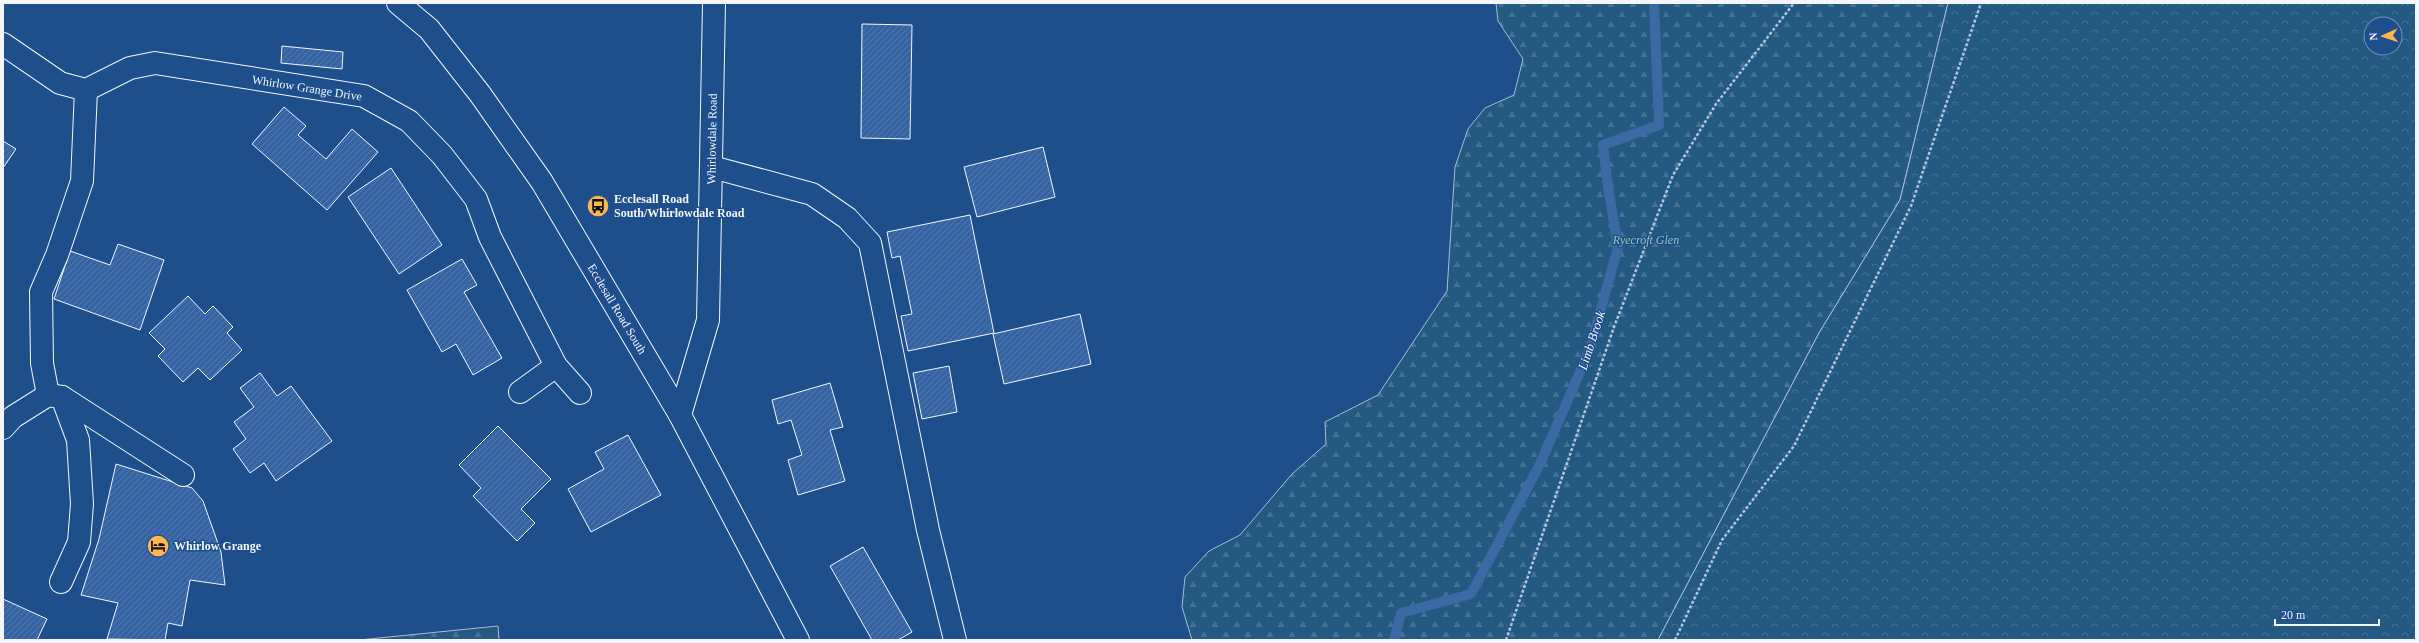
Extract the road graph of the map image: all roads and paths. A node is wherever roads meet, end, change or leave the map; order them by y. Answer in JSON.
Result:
{"nodes":[{"id":1,"x":398,"y":3,"type":"edge"},
{"id":2,"x":714,"y":3,"type":"edge"},
{"id":3,"x":1794,"y":3,"type":"edge"},
{"id":4,"x":1981,"y":3,"type":"edge"},
{"id":5,"x":3,"y":44,"type":"edge"},
{"id":6,"x":86,"y":90,"type":"junction"},
{"id":7,"x":712,"y":167,"type":"junction"},
{"id":8,"x":556,"y":366,"type":"junction"},
{"id":9,"x":520,"y":392,"type":"dead end"},
{"id":10,"x":580,"y":393,"type":"dead end"},
{"id":11,"x":55,"y":396,"type":"junction"},
{"id":12,"x":680,"y":415,"type":"junction"},
{"id":13,"x":3,"y":428,"type":"edge"},
{"id":14,"x":183,"y":475,"type":"dead end"},
{"id":15,"x":61,"y":582,"type":"dead end"},
{"id":16,"x":798,"y":640,"type":"edge"},
{"id":17,"x":955,"y":640,"type":"edge"},
{"id":18,"x":1506,"y":640,"type":"edge"},
{"id":19,"x":1675,"y":640,"type":"edge"}],
"edges":[{"from":1,"to":12,"type":"main road","name":"Ecclesall Road South"},
{"from":2,"to":7,"type":"main road","name":"Whirlowdale Road"},
{"from":3,"to":18,"type":"path"},
{"from":4,"to":19,"type":"path"},
{"from":5,"to":6,"type":"main road"},
{"from":6,"to":8,"type":"main road","name":"Whirlow Grange Drive"},
{"from":6,"to":11,"type":"main road"},
{"from":7,"to":12,"type":"main road","name":"Whirlowdale Road"},
{"from":7,"to":17,"type":"main road"},
{"from":8,"to":9,"type":"main road"},
{"from":8,"to":10,"type":"main road","name":"Whirlow Grange Drive"},
{"from":11,"to":13,"type":"main road"},
{"from":11,"to":14,"type":"main road"},
{"from":11,"to":15,"type":"main road"},
{"from":12,"to":16,"type":"main road","name":"Ecclesall Road South"}]}
